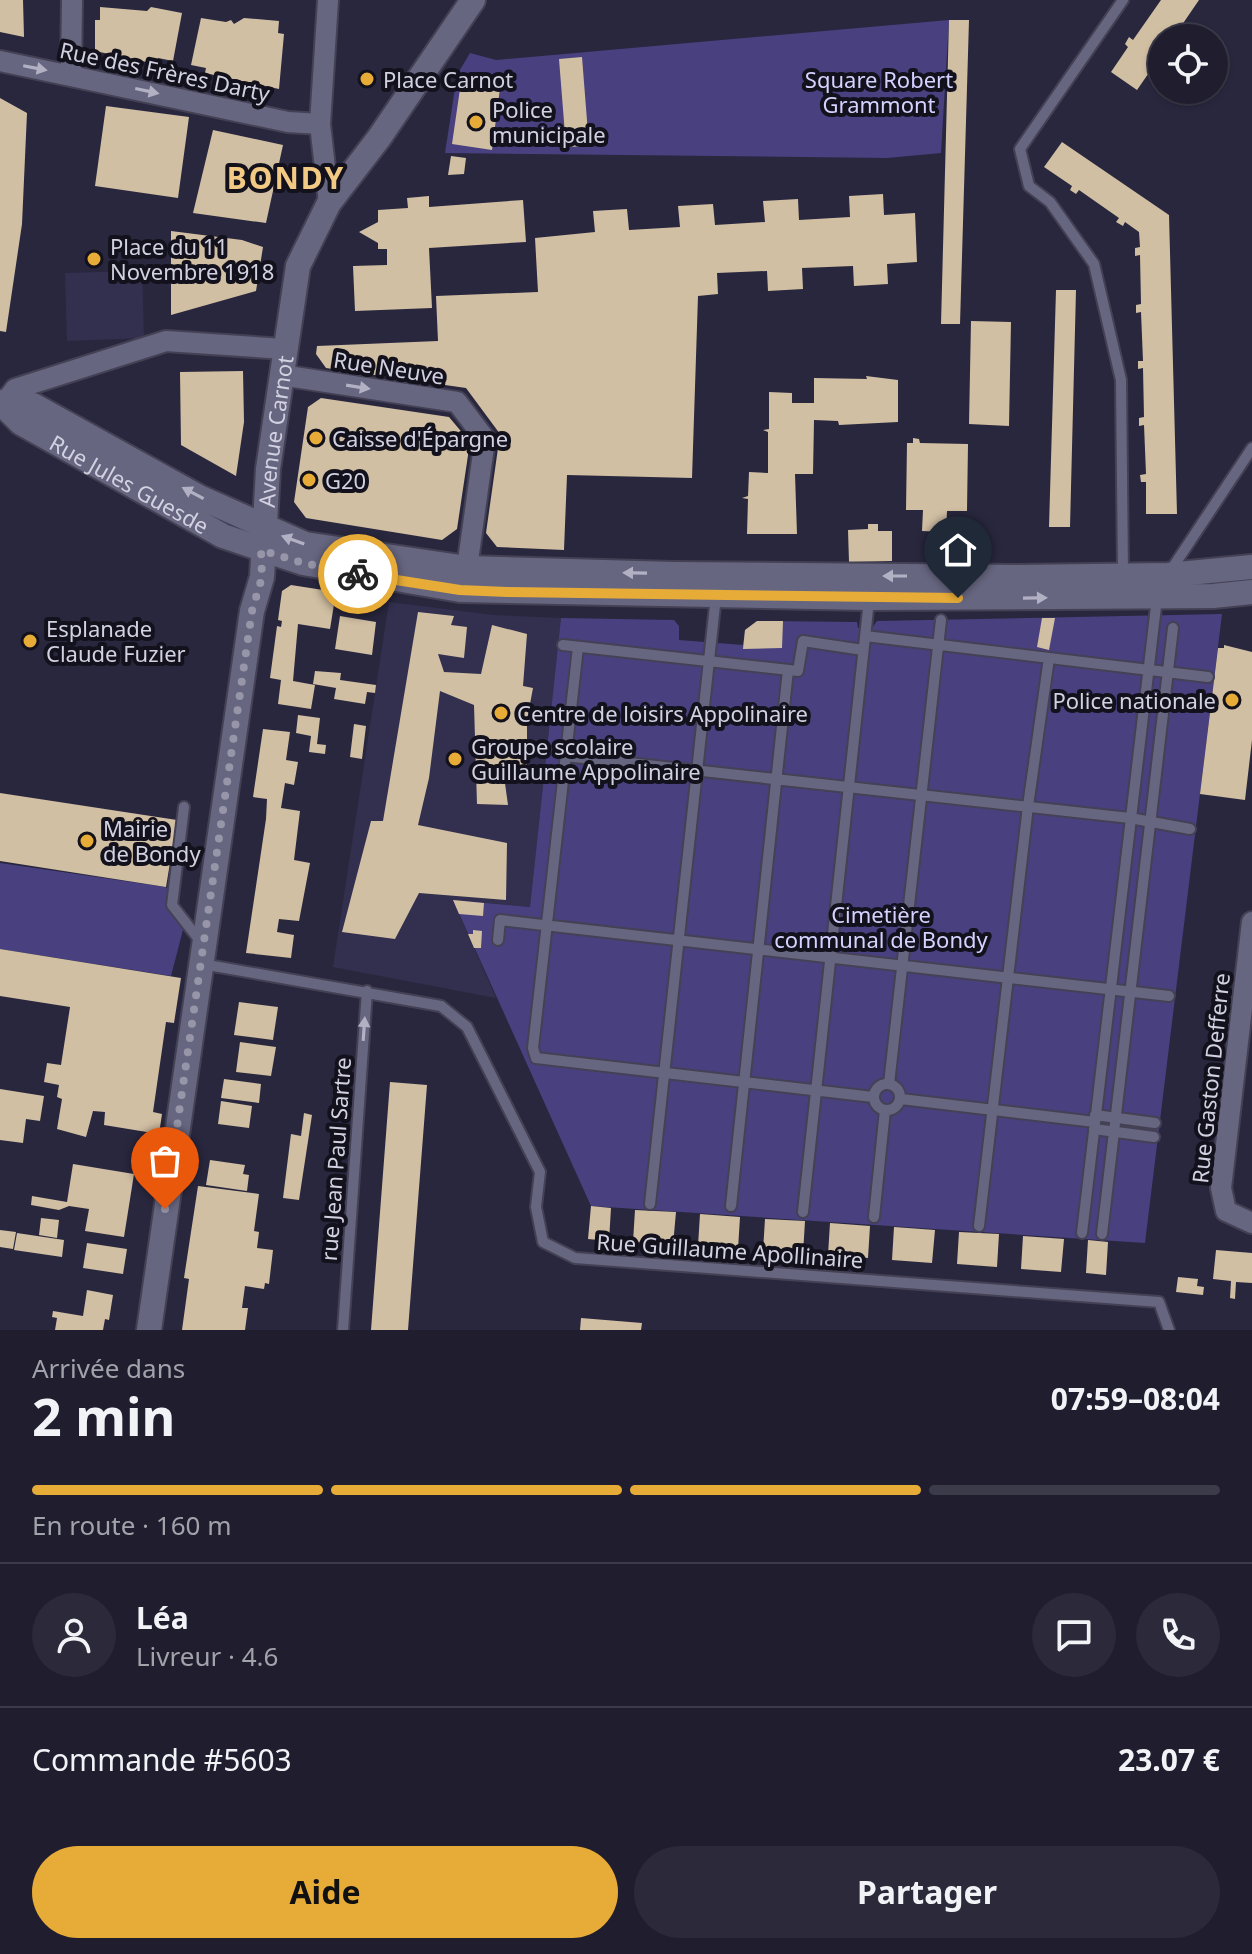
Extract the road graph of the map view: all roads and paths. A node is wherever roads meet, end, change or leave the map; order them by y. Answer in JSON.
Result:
{"nodes":[{"id":1,"x":72,"y":0,"type":"edge"},
{"id":2,"x":328,"y":0,"type":"edge"},
{"id":3,"x":473,"y":0,"type":"edge"},
{"id":4,"x":1123,"y":0,"type":"edge"},
{"id":5,"x":0,"y":61,"type":"edge"},
{"id":6,"x":71,"y":75,"type":"junction"},
{"id":7,"x":320,"y":124,"type":"junction"},
{"id":8,"x":329,"y":203,"type":"junction"},
{"id":9,"x":284,"y":349,"type":"junction"},
{"id":10,"x":281,"y":375,"type":"junction"},
{"id":11,"x":2,"y":403,"type":"edge"},
{"id":12,"x":1252,"y":448,"type":"edge"},
{"id":13,"x":262,"y":539,"type":"junction"},
{"id":14,"x":1252,"y":567,"type":"edge"},
{"id":15,"x":467,"y":568,"type":"junction"},
{"id":16,"x":1123,"y":576,"type":"junction"},
{"id":17,"x":1162,"y":586,"type":"junction"},
{"id":18,"x":1252,"y":592,"type":"edge"},
{"id":19,"x":716,"y":596,"type":"junction"},
{"id":20,"x":869,"y":598,"type":"junction"},
{"id":21,"x":941,"y":620,"type":"dead end"},
{"id":22,"x":1173,"y":628,"type":"dead end"},
{"id":23,"x":865,"y":636,"type":"junction"},
{"id":24,"x":563,"y":645,"type":"dead end"},
{"id":25,"x":938,"y":645,"type":"junction"},
{"id":26,"x":578,"y":647,"type":"junction"},
{"id":27,"x":863,"y":650,"type":"junction"},
{"id":28,"x":1049,"y":658,"type":"junction"},
{"id":29,"x":709,"y":661,"type":"junction"},
{"id":30,"x":788,"y":670,"type":"junction"},
{"id":31,"x":1148,"y":670,"type":"junction"},
{"id":32,"x":1168,"y":673,"type":"junction"},
{"id":33,"x":1208,"y":677,"type":"dead end"},
{"id":34,"x":565,"y":756,"type":"junction"},
{"id":35,"x":697,"y":771,"type":"junction"},
{"id":36,"x":776,"y":779,"type":"junction"},
{"id":37,"x":848,"y":787,"type":"junction"},
{"id":38,"x":921,"y":795,"type":"junction"},
{"id":39,"x":1028,"y":806,"type":"junction"},
{"id":40,"x":184,"y":807,"type":"dead end"},
{"id":41,"x":1130,"y":818,"type":"junction"},
{"id":42,"x":1151,"y":822,"type":"junction"},
{"id":43,"x":1190,"y":829,"type":"dead end"},
{"id":44,"x":209,"y":903,"type":"junction"},
{"id":45,"x":185,"y":922,"type":"junction"},
{"id":46,"x":1252,"y":922,"type":"edge"},
{"id":47,"x":547,"y":924,"type":"junction"},
{"id":48,"x":679,"y":939,"type":"junction"},
{"id":49,"x":498,"y":940,"type":"dead end"},
{"id":50,"x":759,"y":948,"type":"junction"},
{"id":51,"x":202,"y":954,"type":"junction"},
{"id":52,"x":830,"y":957,"type":"junction"},
{"id":53,"x":902,"y":965,"type":"junction"},
{"id":54,"x":1009,"y":977,"type":"junction"},
{"id":55,"x":1110,"y":989,"type":"junction"},
{"id":56,"x":367,"y":991,"type":"junction"},
{"id":57,"x":1131,"y":991,"type":"junction"},
{"id":58,"x":1169,"y":996,"type":"dead end"},
{"id":59,"x":665,"y":1073,"type":"junction"},
{"id":60,"x":744,"y":1082,"type":"junction"},
{"id":61,"x":889,"y":1084,"type":"junction"},
{"id":62,"x":816,"y":1090,"type":"junction"},
{"id":63,"x":873,"y":1097,"type":"junction"},
{"id":64,"x":901,"y":1099,"type":"junction"},
{"id":65,"x":885,"y":1110,"type":"junction"},
{"id":66,"x":993,"y":1110,"type":"junction"},
{"id":67,"x":1116,"y":1118,"type":"junction"},
{"id":68,"x":1095,"y":1122,"type":"junction"},
{"id":69,"x":1155,"y":1123,"type":"dead end"},
{"id":70,"x":1115,"y":1131,"type":"junction"},
{"id":71,"x":1154,"y":1137,"type":"dead end"},
{"id":72,"x":650,"y":1204,"type":"dead end"},
{"id":73,"x":731,"y":1206,"type":"dead end"},
{"id":74,"x":803,"y":1212,"type":"dead end"},
{"id":75,"x":874,"y":1217,"type":"dead end"},
{"id":76,"x":1252,"y":1223,"type":"edge"},
{"id":77,"x":979,"y":1226,"type":"dead end"},
{"id":78,"x":1082,"y":1233,"type":"dead end"},
{"id":79,"x":1102,"y":1234,"type":"dead end"},
{"id":80,"x":149,"y":1330,"type":"edge"},
{"id":81,"x":343,"y":1330,"type":"edge"},
{"id":82,"x":1169,"y":1330,"type":"edge"}],
"edges":[{"from":1,"to":6,"type":"street"},
{"from":2,"to":7,"type":"street"},
{"from":3,"to":8,"type":"street","name":"Avenue Carnot"},
{"from":4,"to":16,"type":"lane"},
{"from":5,"to":6,"type":"street","name":"Rue des Frères Darty","one_way":true},
{"from":6,"to":7,"type":"street","name":"Rue des Frères Darty","one_way":true},
{"from":7,"to":8,"type":"street"},
{"from":8,"to":9,"type":"street","name":"Avenue Carnot"},
{"from":9,"to":10,"type":"street","name":"Avenue Carnot"},
{"from":9,"to":11,"type":"street"},
{"from":10,"to":13,"type":"street","name":"Avenue Carnot"},
{"from":10,"to":15,"type":"street","name":"Rue Neuve","one_way":true},
{"from":11,"to":13,"type":"street","name":"Rue Jules Guesde"},
{"from":12,"to":17,"type":"lane"},
{"from":15,"to":13,"type":"street","one_way":true},
{"from":13,"to":19,"type":"street"},
{"from":13,"to":44,"type":"street","name":"Avenue Carnot"},
{"from":14,"to":17,"type":"street"},
{"from":16,"to":15,"type":"street","one_way":true},
{"from":16,"to":17,"type":"street"},
{"from":17,"to":18,"type":"street"},
{"from":20,"to":17,"type":"street","one_way":true},
{"from":17,"to":31,"type":"lane"},
{"from":19,"to":20,"type":"street"},
{"from":19,"to":29,"type":"lane"},
{"from":20,"to":23,"type":"lane"},
{"from":21,"to":25,"type":"lane"},
{"from":22,"to":32,"type":"lane"},
{"from":23,"to":25,"type":"lane"},
{"from":23,"to":27,"type":"lane"},
{"from":24,"to":26,"type":"lane"},
{"from":25,"to":28,"type":"lane"},
{"from":25,"to":38,"type":"lane"},
{"from":26,"to":29,"type":"lane"},
{"from":26,"to":34,"type":"lane"},
{"from":27,"to":30,"type":"lane"},
{"from":27,"to":37,"type":"lane"},
{"from":28,"to":31,"type":"lane"},
{"from":28,"to":39,"type":"lane"},
{"from":29,"to":30,"type":"lane"},
{"from":29,"to":35,"type":"lane"},
{"from":30,"to":36,"type":"lane"},
{"from":31,"to":32,"type":"lane"},
{"from":31,"to":41,"type":"lane"},
{"from":32,"to":33,"type":"lane"},
{"from":32,"to":42,"type":"lane"},
{"from":34,"to":35,"type":"lane"},
{"from":34,"to":47,"type":"lane"},
{"from":35,"to":36,"type":"lane"},
{"from":35,"to":48,"type":"lane"},
{"from":36,"to":37,"type":"lane"},
{"from":36,"to":50,"type":"lane"},
{"from":37,"to":38,"type":"lane"},
{"from":37,"to":52,"type":"lane"},
{"from":38,"to":39,"type":"lane"},
{"from":38,"to":53,"type":"lane"},
{"from":39,"to":41,"type":"lane"},
{"from":39,"to":54,"type":"lane"},
{"from":40,"to":45,"type":"lane"},
{"from":41,"to":42,"type":"lane"},
{"from":41,"to":55,"type":"lane"},
{"from":42,"to":43,"type":"lane"},
{"from":42,"to":57,"type":"lane"},
{"from":44,"to":45,"type":"lane"},
{"from":44,"to":51,"type":"street","name":"Avenue Carnot"},
{"from":45,"to":51,"type":"lane"},
{"from":46,"to":76,"type":"street","name":"Rue Gaston Defferre"},
{"from":47,"to":48,"type":"lane"},
{"from":47,"to":49,"type":"lane"},
{"from":47,"to":59,"type":"lane"},
{"from":48,"to":50,"type":"lane"},
{"from":48,"to":59,"type":"lane"},
{"from":50,"to":52,"type":"lane"},
{"from":50,"to":60,"type":"lane"},
{"from":51,"to":56,"type":"lane","name":"Rue Guillaume Apollinaire"},
{"from":51,"to":80,"type":"street","name":"Avenue Carnot"},
{"from":52,"to":53,"type":"lane"},
{"from":52,"to":62,"type":"lane"},
{"from":53,"to":54,"type":"lane"},
{"from":53,"to":61,"type":"lane"},
{"from":54,"to":55,"type":"lane"},
{"from":54,"to":66,"type":"lane"},
{"from":55,"to":57,"type":"lane"},
{"from":55,"to":68,"type":"lane"},
{"from":81,"to":56,"type":"lane","name":"rue Jean Paul Sartre","one_way":true},
{"from":56,"to":82,"type":"lane","name":"Rue Guillaume Apollinaire"},
{"from":57,"to":58,"type":"lane"},
{"from":57,"to":67,"type":"lane"},
{"from":59,"to":60,"type":"lane"},
{"from":59,"to":72,"type":"lane"},
{"from":60,"to":62,"type":"lane"},
{"from":60,"to":73,"type":"lane"},
{"from":61,"to":63,"type":"lane"},
{"from":61,"to":64,"type":"lane"},
{"from":62,"to":63,"type":"lane"},
{"from":62,"to":74,"type":"lane"},
{"from":63,"to":65,"type":"lane"},
{"from":64,"to":65,"type":"lane"},
{"from":64,"to":66,"type":"lane"},
{"from":65,"to":75,"type":"lane"},
{"from":66,"to":68,"type":"lane"},
{"from":66,"to":77,"type":"lane"},
{"from":67,"to":68,"type":"lane"},
{"from":67,"to":69,"type":"lane"},
{"from":67,"to":70,"type":"lane"},
{"from":68,"to":70,"type":"lane"},
{"from":68,"to":78,"type":"lane"},
{"from":70,"to":71,"type":"lane"},
{"from":70,"to":79,"type":"lane"}]}
